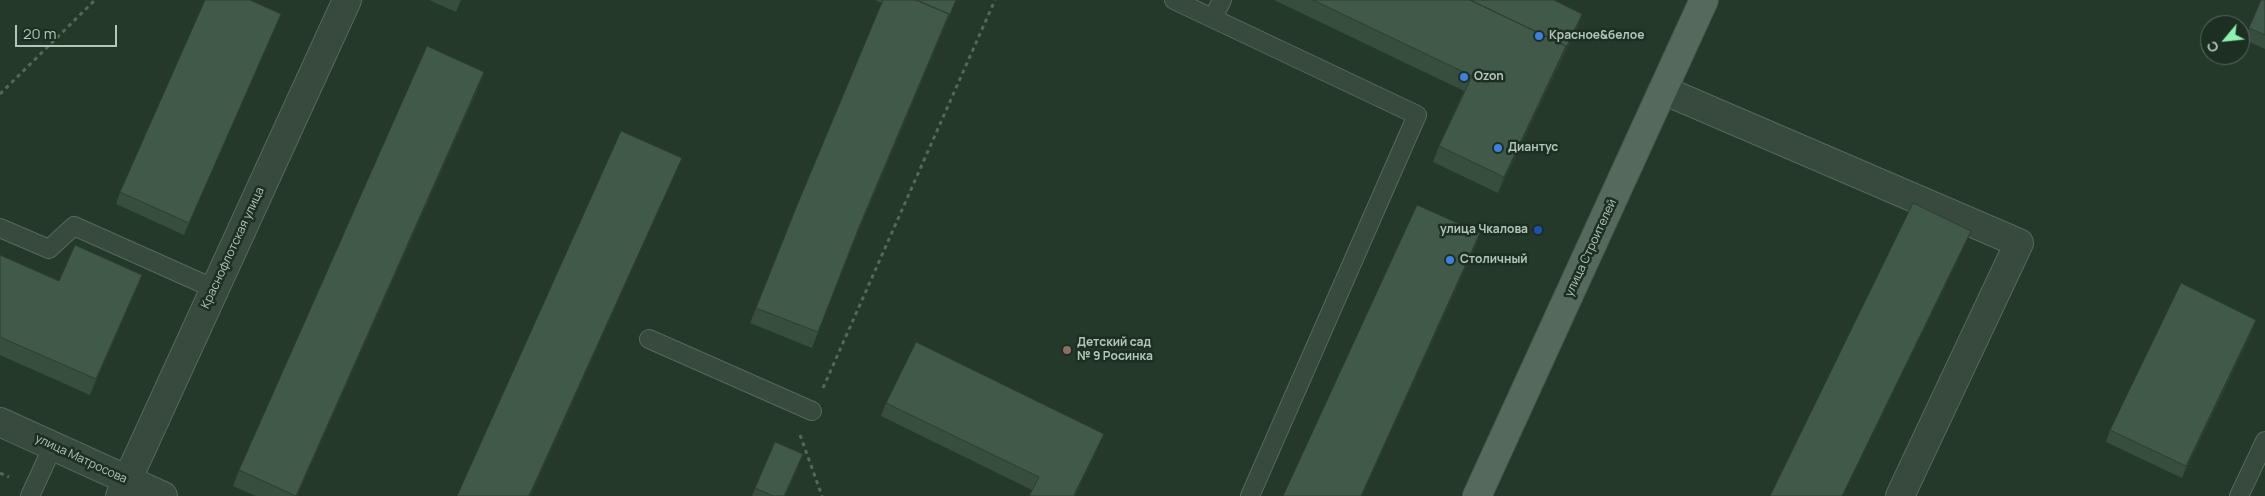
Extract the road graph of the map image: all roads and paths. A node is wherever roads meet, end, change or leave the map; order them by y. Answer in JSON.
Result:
{"nodes":[{"id":1,"x":94,"y":0,"type":"edge"},
{"id":2,"x":347,"y":0,"type":"edge"},
{"id":3,"x":995,"y":0,"type":"edge"},
{"id":4,"x":1174,"y":0,"type":"edge"},
{"id":5,"x":1222,"y":0,"type":"edge"},
{"id":6,"x":1704,"y":0,"type":"edge"},
{"id":7,"x":1213,"y":18,"type":"junction"},
{"id":8,"x":1663,"y":90,"type":"junction"},
{"id":9,"x":0,"y":94,"type":"edge"},
{"id":10,"x":0,"y":228,"type":"edge"},
{"id":11,"x":215,"y":289,"type":"junction"},
{"id":12,"x":649,"y":339,"type":"dead end"},
{"id":13,"x":787,"y":400,"type":"junction"},
{"id":14,"x":812,"y":411,"type":"joint"},
{"id":15,"x":0,"y":422,"type":"edge"},
{"id":16,"x":2265,"y":441,"type":"edge"},
{"id":17,"x":53,"y":446,"type":"junction"},
{"id":18,"x":123,"y":488,"type":"edge"},
{"id":19,"x":30,"y":496,"type":"edge"},
{"id":20,"x":163,"y":496,"type":"edge"},
{"id":21,"x":822,"y":496,"type":"edge"},
{"id":22,"x":1250,"y":496,"type":"edge"},
{"id":23,"x":1477,"y":496,"type":"edge"},
{"id":24,"x":1900,"y":496,"type":"edge"},
{"id":25,"x":2239,"y":496,"type":"edge"}],
"edges":[{"from":1,"to":9,"type":"path"},
{"from":2,"to":11,"type":"street","name":"Краснофлотская улица"},
{"from":3,"to":14,"type":"path"},
{"from":4,"to":7,"type":"lane"},
{"from":5,"to":7,"type":"lane"},
{"from":6,"to":8,"type":"main road","name":"улица Строителей"},
{"from":7,"to":22,"type":"lane"},
{"from":8,"to":23,"type":"main road","name":"улица Строителей"},
{"from":8,"to":24,"type":"street"},
{"from":10,"to":11,"type":"lane"},
{"from":11,"to":18,"type":"street","name":"Краснофлотская улица"},
{"from":12,"to":13,"type":"lane"},
{"from":13,"to":14,"type":"lane"},
{"from":13,"to":21,"type":"path"},
{"from":15,"to":17,"type":"street","name":"улица Матросова"},
{"from":16,"to":25,"type":"lane"},
{"from":17,"to":18,"type":"street","name":"улица Матросова"},
{"from":17,"to":19,"type":"lane"},
{"from":18,"to":20,"type":"street","name":"улица Матросова"}]}
